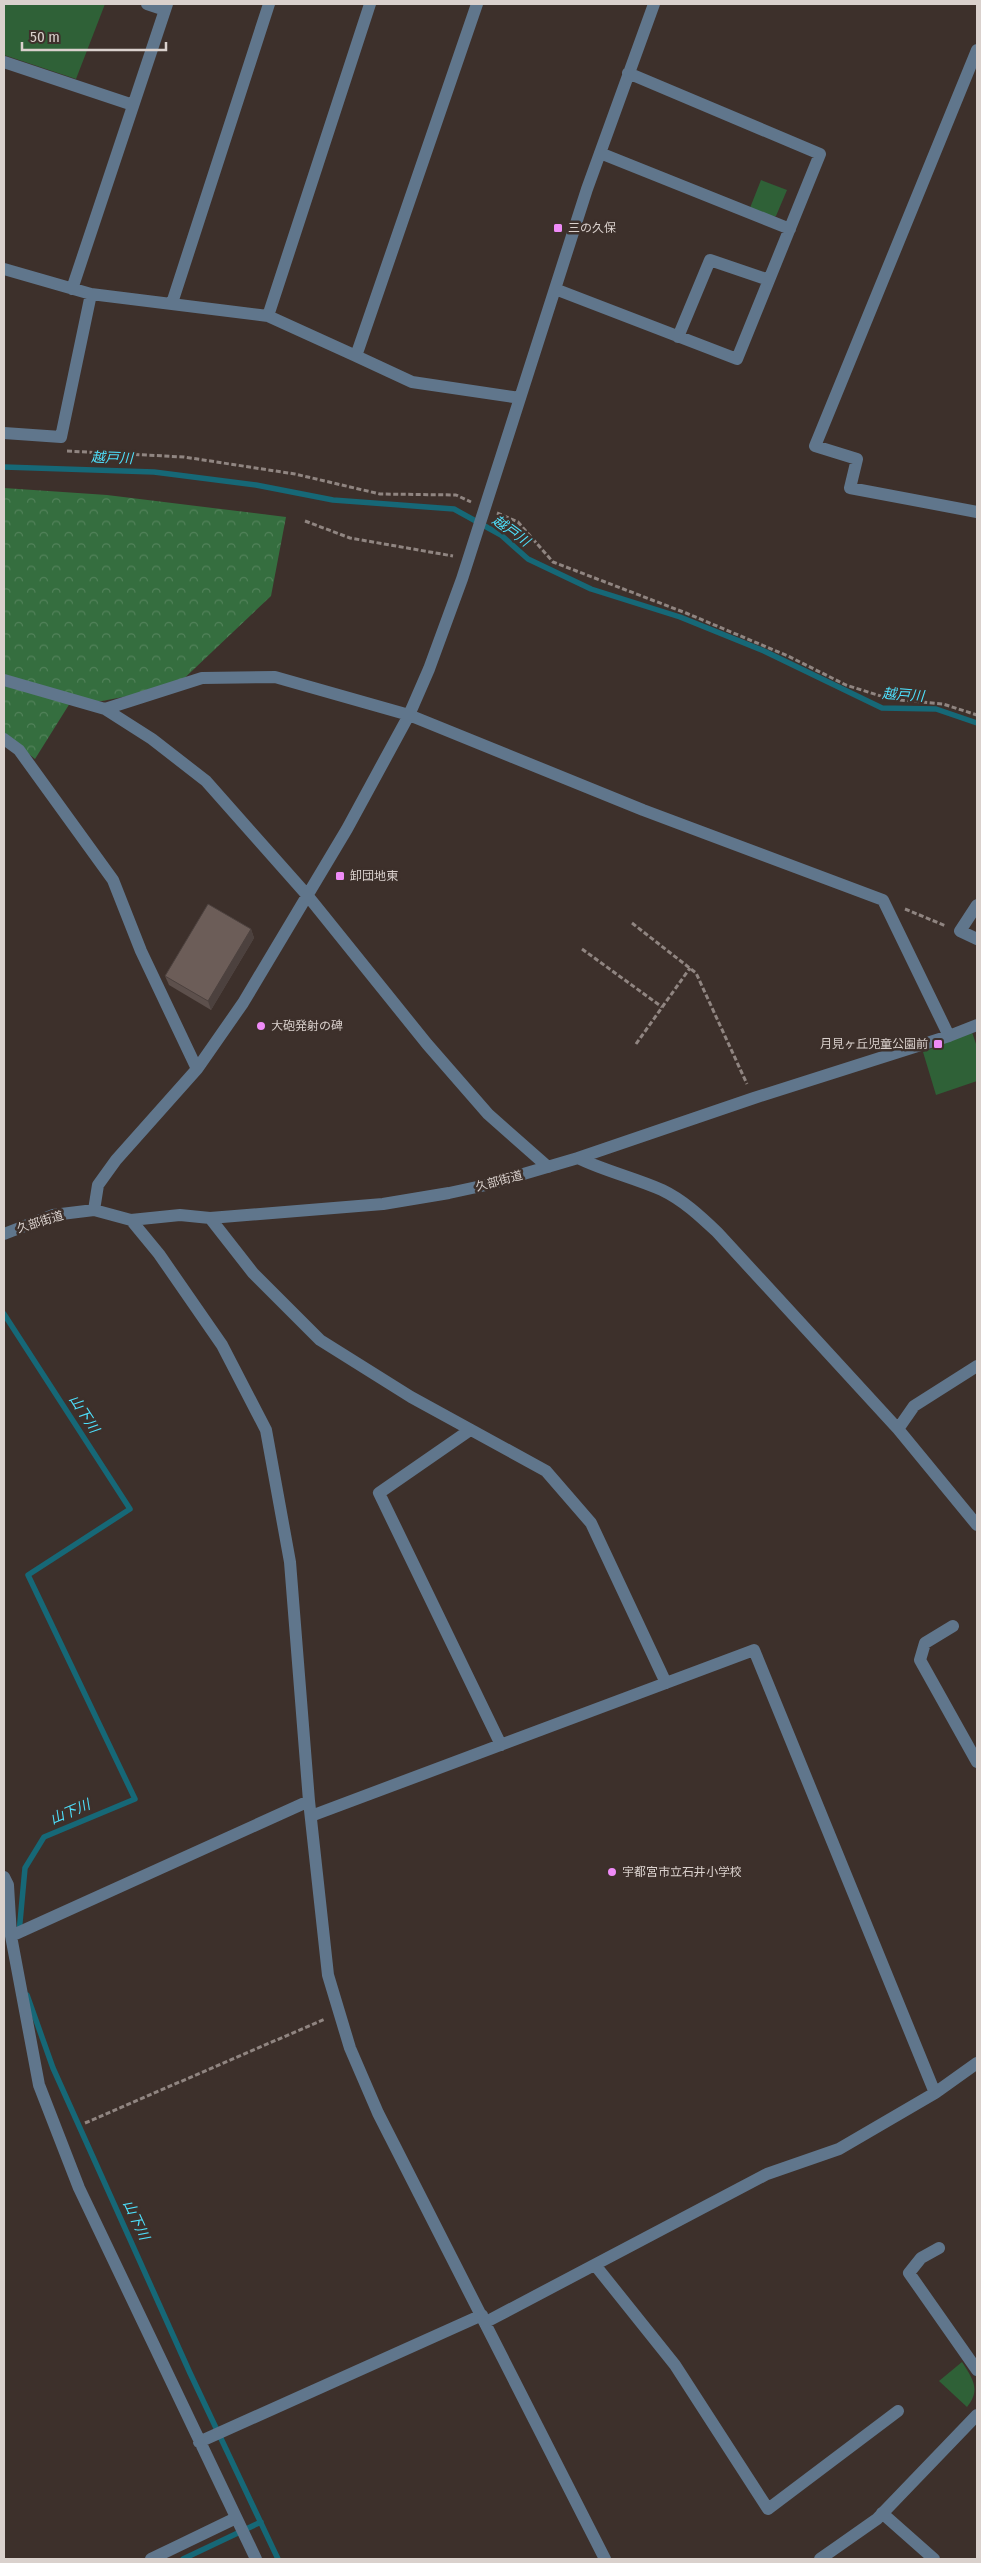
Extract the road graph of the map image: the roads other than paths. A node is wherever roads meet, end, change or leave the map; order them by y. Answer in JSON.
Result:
{"nodes":[{"id":1,"x":147,"y":4,"type":"edge"},
{"id":2,"x":268,"y":4,"type":"edge"},
{"id":3,"x":370,"y":4,"type":"edge"},
{"id":4,"x":478,"y":4,"type":"edge"},
{"id":5,"x":654,"y":4,"type":"edge"},
{"id":6,"x":166,"y":7,"type":"edge"},
{"id":7,"x":977,"y":50,"type":"edge"},
{"id":8,"x":4,"y":65,"type":"edge"},
{"id":9,"x":628,"y":73,"type":"junction"},
{"id":10,"x":133,"y":105,"type":"junction"},
{"id":11,"x":600,"y":153,"type":"junction"},
{"id":12,"x":790,"y":229,"type":"junction"},
{"id":13,"x":4,"y":269,"type":"edge"},
{"id":14,"x":769,"y":280,"type":"junction"},
{"id":15,"x":72,"y":288,"type":"junction"},
{"id":16,"x":555,"y":290,"type":"junction"},
{"id":17,"x":90,"y":294,"type":"junction"},
{"id":18,"x":172,"y":303,"type":"junction"},
{"id":19,"x":268,"y":316,"type":"junction"},
{"id":20,"x":678,"y":337,"type":"junction"},
{"id":21,"x":356,"y":356,"type":"junction"},
{"id":22,"x":520,"y":398,"type":"junction"},
{"id":23,"x":4,"y":433,"type":"edge"},
{"id":24,"x":977,"y":512,"type":"edge"},
{"id":25,"x":4,"y":680,"type":"edge"},
{"id":26,"x":105,"y":709,"type":"junction"},
{"id":27,"x":408,"y":715,"type":"junction"},
{"id":28,"x":4,"y":739,"type":"edge"},
{"id":29,"x":307,"y":896,"type":"junction"},
{"id":30,"x":977,"y":905,"type":"edge"},
{"id":31,"x":977,"y":939,"type":"edge"},
{"id":32,"x":977,"y":1025,"type":"edge"},
{"id":33,"x":949,"y":1036,"type":"junction"},
{"id":34,"x":197,"y":1069,"type":"junction"},
{"id":35,"x":578,"y":1158,"type":"junction"},
{"id":36,"x":548,"y":1167,"type":"junction"},
{"id":37,"x":94,"y":1210,"type":"junction"},
{"id":38,"x":210,"y":1218,"type":"junction"},
{"id":39,"x":131,"y":1220,"type":"junction"},
{"id":40,"x":4,"y":1234,"type":"edge"},
{"id":41,"x":976,"y":1370,"type":"edge"},
{"id":42,"x":898,"y":1429,"type":"junction"},
{"id":43,"x":470,"y":1430,"type":"junction"},
{"id":44,"x":977,"y":1525,"type":"edge"},
{"id":45,"x":953,"y":1626,"type":"dead end"},
{"id":46,"x":666,"y":1683,"type":"junction"},
{"id":47,"x":501,"y":1745,"type":"junction"},
{"id":48,"x":977,"y":1762,"type":"edge"},
{"id":49,"x":309,"y":1801,"type":"junction"},
{"id":50,"x":311,"y":1816,"type":"junction"},
{"id":51,"x":4,"y":1877,"type":"edge"},
{"id":52,"x":11,"y":1936,"type":"junction"},
{"id":53,"x":977,"y":2062,"type":"edge"},
{"id":54,"x":935,"y":2093,"type":"junction"},
{"id":55,"x":939,"y":2248,"type":"dead end"},
{"id":56,"x":595,"y":2265,"type":"junction"},
{"id":57,"x":484,"y":2319,"type":"junction"},
{"id":58,"x":977,"y":2370,"type":"edge"},
{"id":59,"x":898,"y":2411,"type":"dead end"},
{"id":60,"x":977,"y":2415,"type":"edge"},
{"id":61,"x":199,"y":2442,"type":"junction"},
{"id":62,"x":882,"y":2513,"type":"junction"},
{"id":63,"x":236,"y":2518,"type":"junction"},
{"id":64,"x":151,"y":2559,"type":"edge"},
{"id":65,"x":256,"y":2559,"type":"edge"},
{"id":66,"x":606,"y":2559,"type":"edge"},
{"id":67,"x":820,"y":2559,"type":"edge"},
{"id":68,"x":934,"y":2559,"type":"edge"}],
"edges":[{"from":1,"to":6,"type":"street"},
{"from":2,"to":18,"type":"street"},
{"from":3,"to":19,"type":"street"},
{"from":4,"to":21,"type":"street"},
{"from":5,"to":9,"type":"street"},
{"from":6,"to":10,"type":"street"},
{"from":7,"to":24,"type":"street"},
{"from":8,"to":10,"type":"street"},
{"from":9,"to":11,"type":"street"},
{"from":9,"to":12,"type":"street"},
{"from":10,"to":15,"type":"street"},
{"from":11,"to":12,"type":"street"},
{"from":11,"to":16,"type":"street"},
{"from":12,"to":14,"type":"street"},
{"from":13,"to":15,"type":"street"},
{"from":14,"to":20,"type":"street"},
{"from":14,"to":20,"type":"street"},
{"from":15,"to":17,"type":"street"},
{"from":16,"to":20,"type":"street"},
{"from":16,"to":22,"type":"street"},
{"from":17,"to":18,"type":"street"},
{"from":17,"to":23,"type":"street"},
{"from":18,"to":19,"type":"street"},
{"from":19,"to":21,"type":"street"},
{"from":21,"to":22,"type":"street"},
{"from":22,"to":27,"type":"street"},
{"from":25,"to":26,"type":"street"},
{"from":26,"to":27,"type":"street"},
{"from":26,"to":29,"type":"street"},
{"from":27,"to":29,"type":"street"},
{"from":27,"to":33,"type":"street"},
{"from":28,"to":34,"type":"street"},
{"from":29,"to":34,"type":"street"},
{"from":29,"to":36,"type":"street"},
{"from":30,"to":31,"type":"street"},
{"from":32,"to":33,"type":"street","name":"久部街道"},
{"from":33,"to":35,"type":"street","name":"久部街道"},
{"from":34,"to":37,"type":"street"},
{"from":35,"to":36,"type":"street","name":"久部街道"},
{"from":35,"to":42,"type":"street"},
{"from":36,"to":38,"type":"street","name":"久部街道"},
{"from":37,"to":39,"type":"street","name":"久部街道"},
{"from":37,"to":40,"type":"street","name":"久部街道"},
{"from":38,"to":39,"type":"street","name":"久部街道"},
{"from":38,"to":43,"type":"street"},
{"from":39,"to":49,"type":"street"},
{"from":41,"to":42,"type":"street"},
{"from":42,"to":44,"type":"street"},
{"from":43,"to":46,"type":"street"},
{"from":43,"to":47,"type":"street"},
{"from":45,"to":48,"type":"street"},
{"from":46,"to":47,"type":"street"},
{"from":46,"to":54,"type":"street"},
{"from":47,"to":50,"type":"street"},
{"from":49,"to":50,"type":"street"},
{"from":49,"to":52,"type":"street"},
{"from":50,"to":57,"type":"street"},
{"from":51,"to":52,"type":"street"},
{"from":52,"to":61,"type":"street"},
{"from":53,"to":54,"type":"street"},
{"from":54,"to":56,"type":"street"},
{"from":55,"to":58,"type":"street"},
{"from":56,"to":57,"type":"street"},
{"from":56,"to":59,"type":"street"},
{"from":57,"to":61,"type":"street"},
{"from":57,"to":66,"type":"street"},
{"from":60,"to":62,"type":"street"},
{"from":61,"to":63,"type":"street"},
{"from":62,"to":67,"type":"street"},
{"from":62,"to":68,"type":"street"},
{"from":63,"to":64,"type":"street"},
{"from":63,"to":65,"type":"street"}]}
